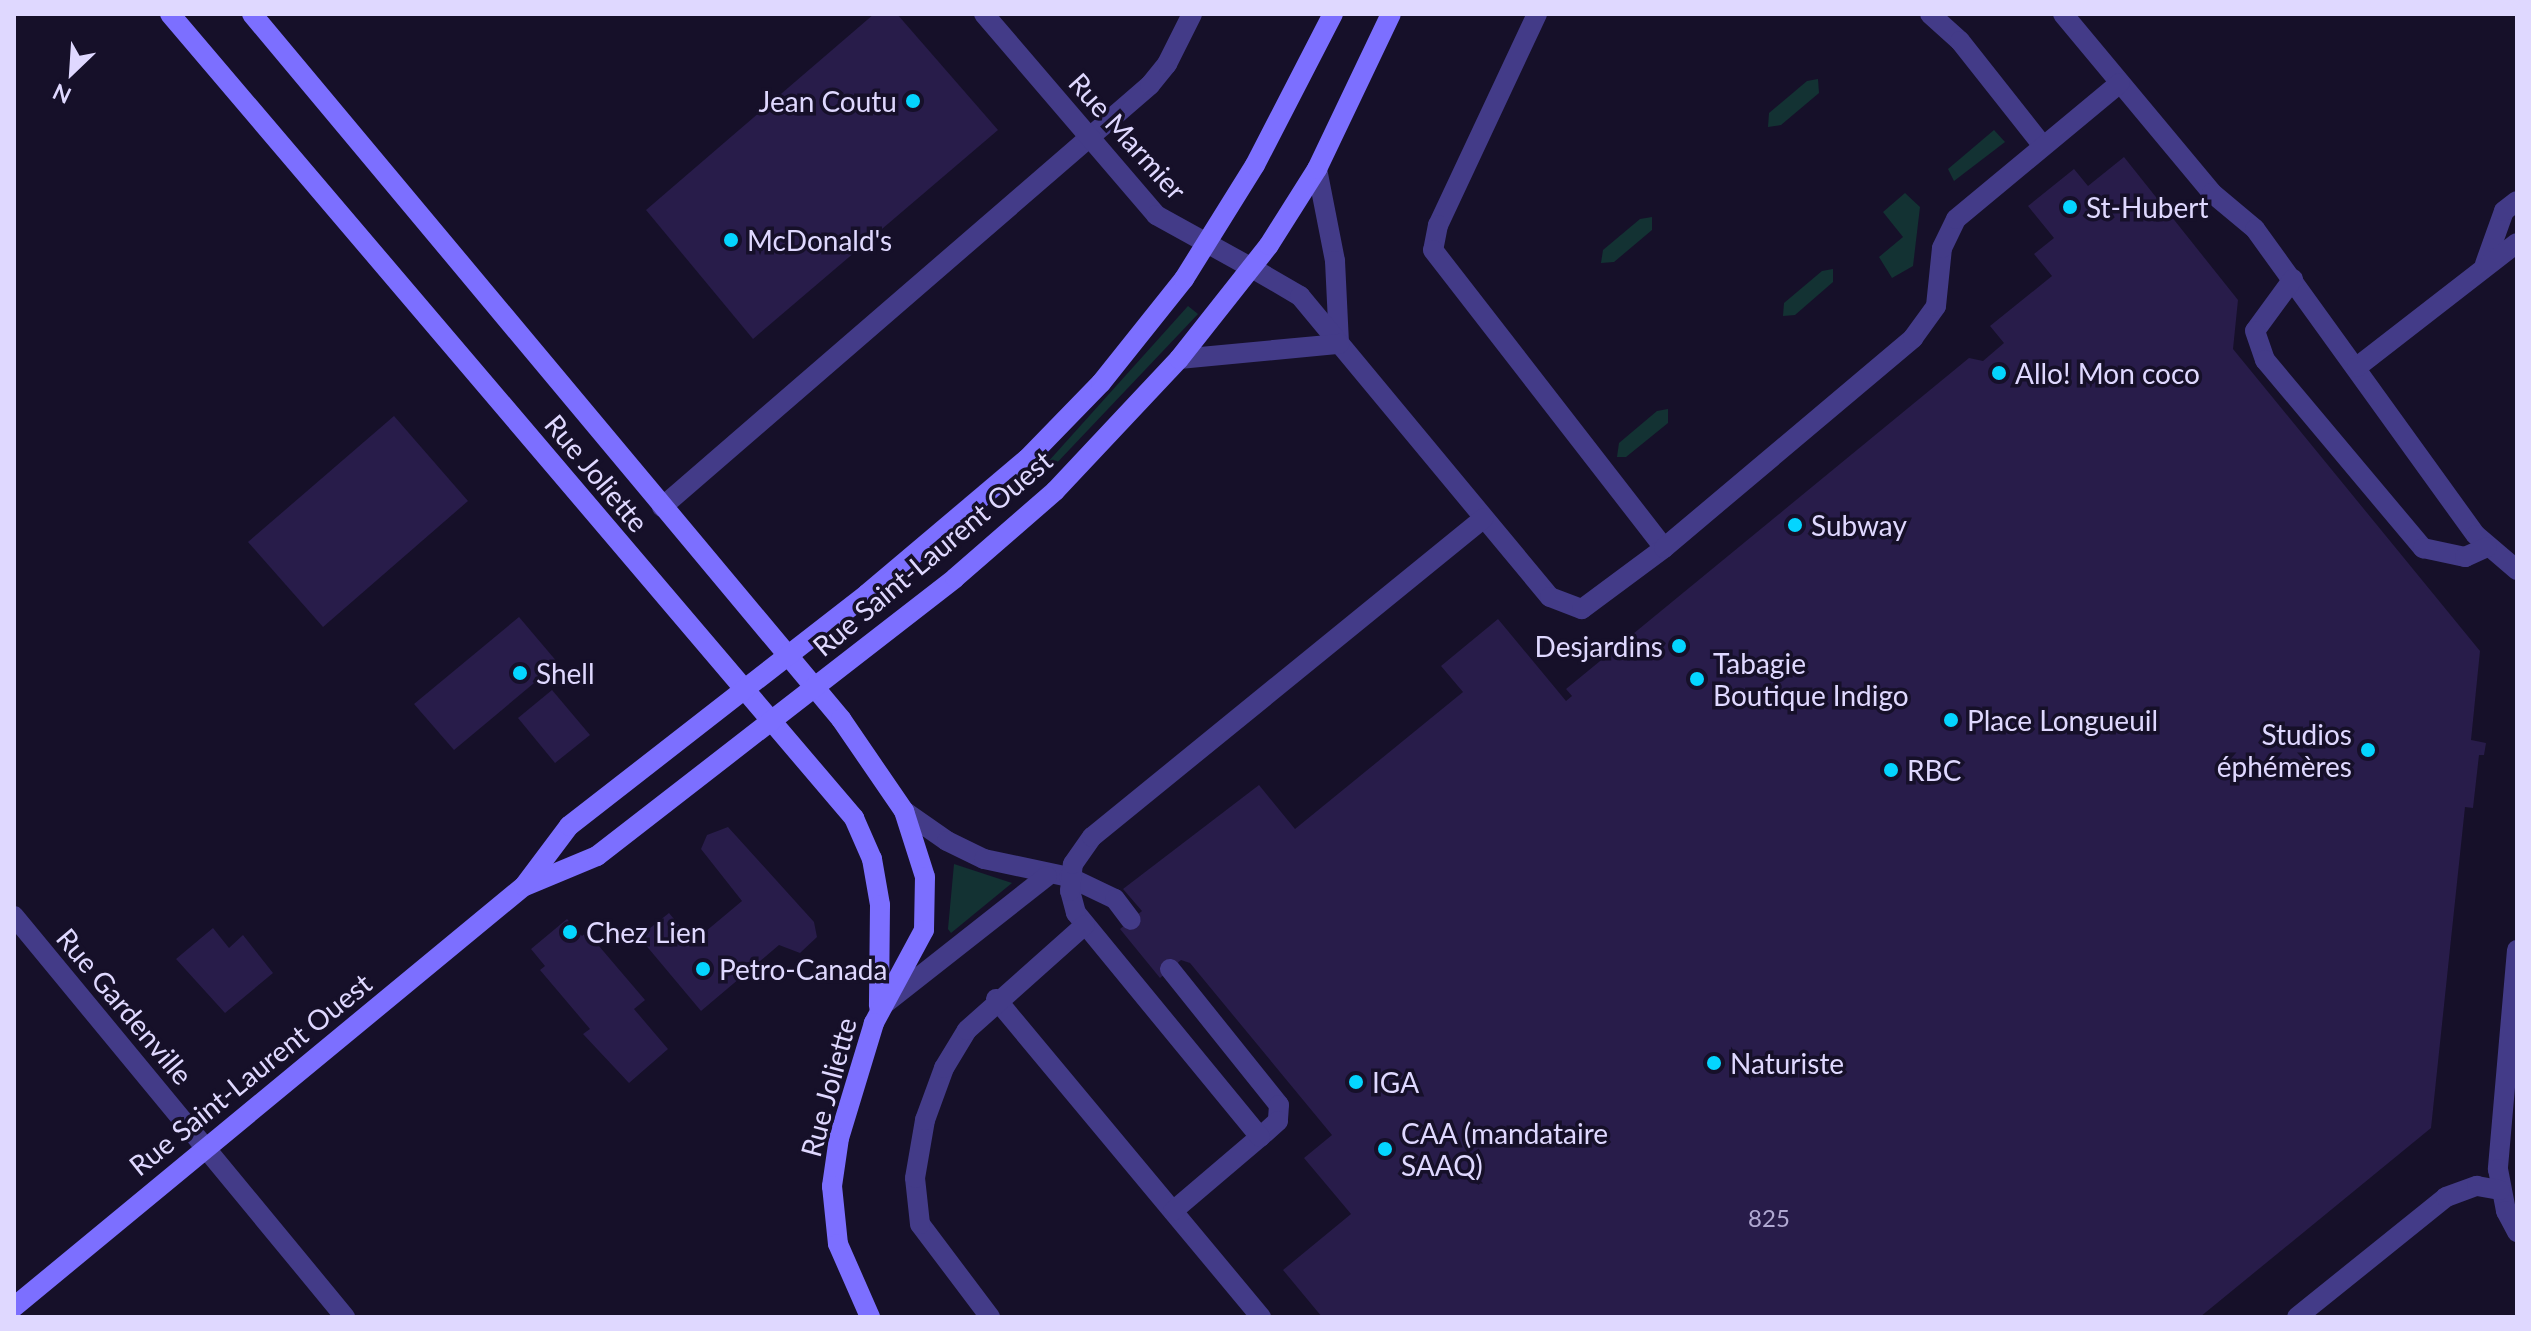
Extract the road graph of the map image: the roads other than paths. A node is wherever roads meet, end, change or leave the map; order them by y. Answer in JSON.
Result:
{"nodes":[{"id":1,"x":170,"y":14,"type":"edge"},
{"id":2,"x":252,"y":14,"type":"edge"},
{"id":3,"x":984,"y":14,"type":"edge"},
{"id":4,"x":1192,"y":14,"type":"edge"},
{"id":5,"x":1333,"y":14,"type":"edge"},
{"id":6,"x":1391,"y":14,"type":"edge"},
{"id":7,"x":1537,"y":14,"type":"edge"},
{"id":8,"x":1930,"y":14,"type":"edge"},
{"id":9,"x":2063,"y":14,"type":"edge"},
{"id":10,"x":2120,"y":83,"type":"junction"},
{"id":11,"x":1090,"y":139,"type":"junction"},
{"id":12,"x":2043,"y":146,"type":"junction"},
{"id":13,"x":1317,"y":169,"type":"junction"},
{"id":14,"x":2517,"y":201,"type":"edge"},
{"id":15,"x":2517,"y":243,"type":"edge"},
{"id":16,"x":1207,"y":247,"type":"junction"},
{"id":17,"x":2485,"y":264,"type":"junction"},
{"id":18,"x":1252,"y":268,"type":"junction"},
{"id":19,"x":2293,"y":279,"type":"junction"},
{"id":20,"x":1339,"y":344,"type":"junction"},
{"id":21,"x":1179,"y":359,"type":"junction"},
{"id":22,"x":2357,"y":367,"type":"junction"},
{"id":23,"x":662,"y":507,"type":"junction"},
{"id":24,"x":1484,"y":518,"type":"junction"},
{"id":25,"x":2487,"y":547,"type":"junction"},
{"id":26,"x":1664,"y":548,"type":"junction"},
{"id":27,"x":2517,"y":570,"type":"edge"},
{"id":28,"x":786,"y":657,"type":"junction"},
{"id":29,"x":745,"y":687,"type":"junction"},
{"id":30,"x":814,"y":688,"type":"junction"},
{"id":31,"x":774,"y":719,"type":"junction"},
{"id":32,"x":904,"y":811,"type":"junction"},
{"id":33,"x":1047,"y":876,"type":"junction"},
{"id":34,"x":1069,"y":877,"type":"junction"},
{"id":35,"x":524,"y":886,"type":"junction"},
{"id":36,"x":14,"y":916,"type":"edge"},
{"id":37,"x":1131,"y":920,"type":"dead end"},
{"id":38,"x":1085,"y":925,"type":"junction"},
{"id":39,"x":2517,"y":950,"type":"edge"},
{"id":40,"x":1170,"y":969,"type":"dead end"},
{"id":41,"x":996,"y":999,"type":"junction"},
{"id":42,"x":879,"y":1009,"type":"junction"},
{"id":43,"x":1260,"y":1137,"type":"junction"},
{"id":44,"x":204,"y":1146,"type":"junction"},
{"id":45,"x":2500,"y":1190,"type":"junction"},
{"id":46,"x":1173,"y":1211,"type":"junction"},
{"id":47,"x":2517,"y":1232,"type":"edge"},
{"id":48,"x":14,"y":1307,"type":"edge"},
{"id":49,"x":345,"y":1317,"type":"edge"},
{"id":50,"x":870,"y":1317,"type":"edge"},
{"id":51,"x":990,"y":1317,"type":"edge"},
{"id":52,"x":1261,"y":1317,"type":"edge"},
{"id":53,"x":2297,"y":1317,"type":"edge"}],
"edges":[{"from":1,"to":29,"type":"street","name":"Rue Joliette"},
{"from":2,"to":23,"type":"street","name":"Rue Joliette"},
{"from":3,"to":11,"type":"street","name":"Rue Marmier"},
{"from":4,"to":11,"type":"street"},
{"from":5,"to":16,"type":"street","name":"Rue Saint-Laurent Ouest"},
{"from":6,"to":13,"type":"street","name":"Rue Saint-Laurent Ouest"},
{"from":7,"to":26,"type":"street"},
{"from":8,"to":12,"type":"street"},
{"from":9,"to":10,"type":"street"},
{"from":10,"to":12,"type":"street","name":"Rue Marmier"},
{"from":10,"to":19,"type":"street"},
{"from":11,"to":16,"type":"street","name":"Rue Marmier"},
{"from":11,"to":23,"type":"street"},
{"from":12,"to":26,"type":"street","name":"Rue Marmier"},
{"from":13,"to":18,"type":"street","name":"Rue Saint-Laurent Ouest"},
{"from":13,"to":20,"type":"street"},
{"from":14,"to":17,"type":"street"},
{"from":15,"to":17,"type":"street"},
{"from":16,"to":18,"type":"street","name":"Rue Marmier"},
{"from":16,"to":28,"type":"street","name":"Rue Saint-Laurent Ouest"},
{"from":17,"to":22,"type":"street"},
{"from":18,"to":20,"type":"street","name":"Rue Marmier"},
{"from":18,"to":21,"type":"street","name":"Rue Saint-Laurent Ouest"},
{"from":19,"to":22,"type":"street"},
{"from":19,"to":25,"type":"street"},
{"from":20,"to":21,"type":"street"},
{"from":20,"to":24,"type":"street","name":"Rue Marmier"},
{"from":21,"to":30,"type":"street","name":"Rue Saint-Laurent Ouest"},
{"from":22,"to":25,"type":"street"},
{"from":23,"to":28,"type":"street","name":"Rue Joliette"},
{"from":24,"to":26,"type":"street","name":"Rue Marmier"},
{"from":24,"to":34,"type":"street"},
{"from":25,"to":27,"type":"street"},
{"from":28,"to":29,"type":"street","name":"Rue Saint-Laurent Ouest"},
{"from":28,"to":30,"type":"street","name":"Rue Joliette"},
{"from":29,"to":31,"type":"street","name":"Rue Joliette"},
{"from":29,"to":35,"type":"street","name":"Rue Saint-Laurent Ouest"},
{"from":30,"to":31,"type":"street","name":"Rue Saint-Laurent Ouest"},
{"from":30,"to":32,"type":"street","name":"Rue Joliette"},
{"from":31,"to":35,"type":"street","name":"Rue Saint-Laurent Ouest"},
{"from":31,"to":42,"type":"street","name":"Rue Joliette"},
{"from":32,"to":33,"type":"street"},
{"from":32,"to":42,"type":"street","name":"Rue Joliette"},
{"from":33,"to":34,"type":"street"},
{"from":33,"to":42,"type":"street"},
{"from":34,"to":37,"type":"street"},
{"from":34,"to":38,"type":"street"},
{"from":35,"to":44,"type":"street","name":"Rue Saint-Laurent Ouest"},
{"from":36,"to":44,"type":"street","name":"Rue Gardenville"},
{"from":38,"to":41,"type":"street"},
{"from":38,"to":43,"type":"street"},
{"from":39,"to":45,"type":"street"},
{"from":40,"to":43,"type":"street"},
{"from":41,"to":46,"type":"street"},
{"from":41,"to":51,"type":"street"},
{"from":42,"to":50,"type":"street","name":"Rue Joliette"},
{"from":43,"to":46,"type":"street"},
{"from":44,"to":48,"type":"street","name":"Rue Saint-Laurent Ouest"},
{"from":44,"to":49,"type":"street","name":"Rue Gardenville"},
{"from":45,"to":47,"type":"street"},
{"from":45,"to":53,"type":"street"},
{"from":46,"to":52,"type":"street"}]}
